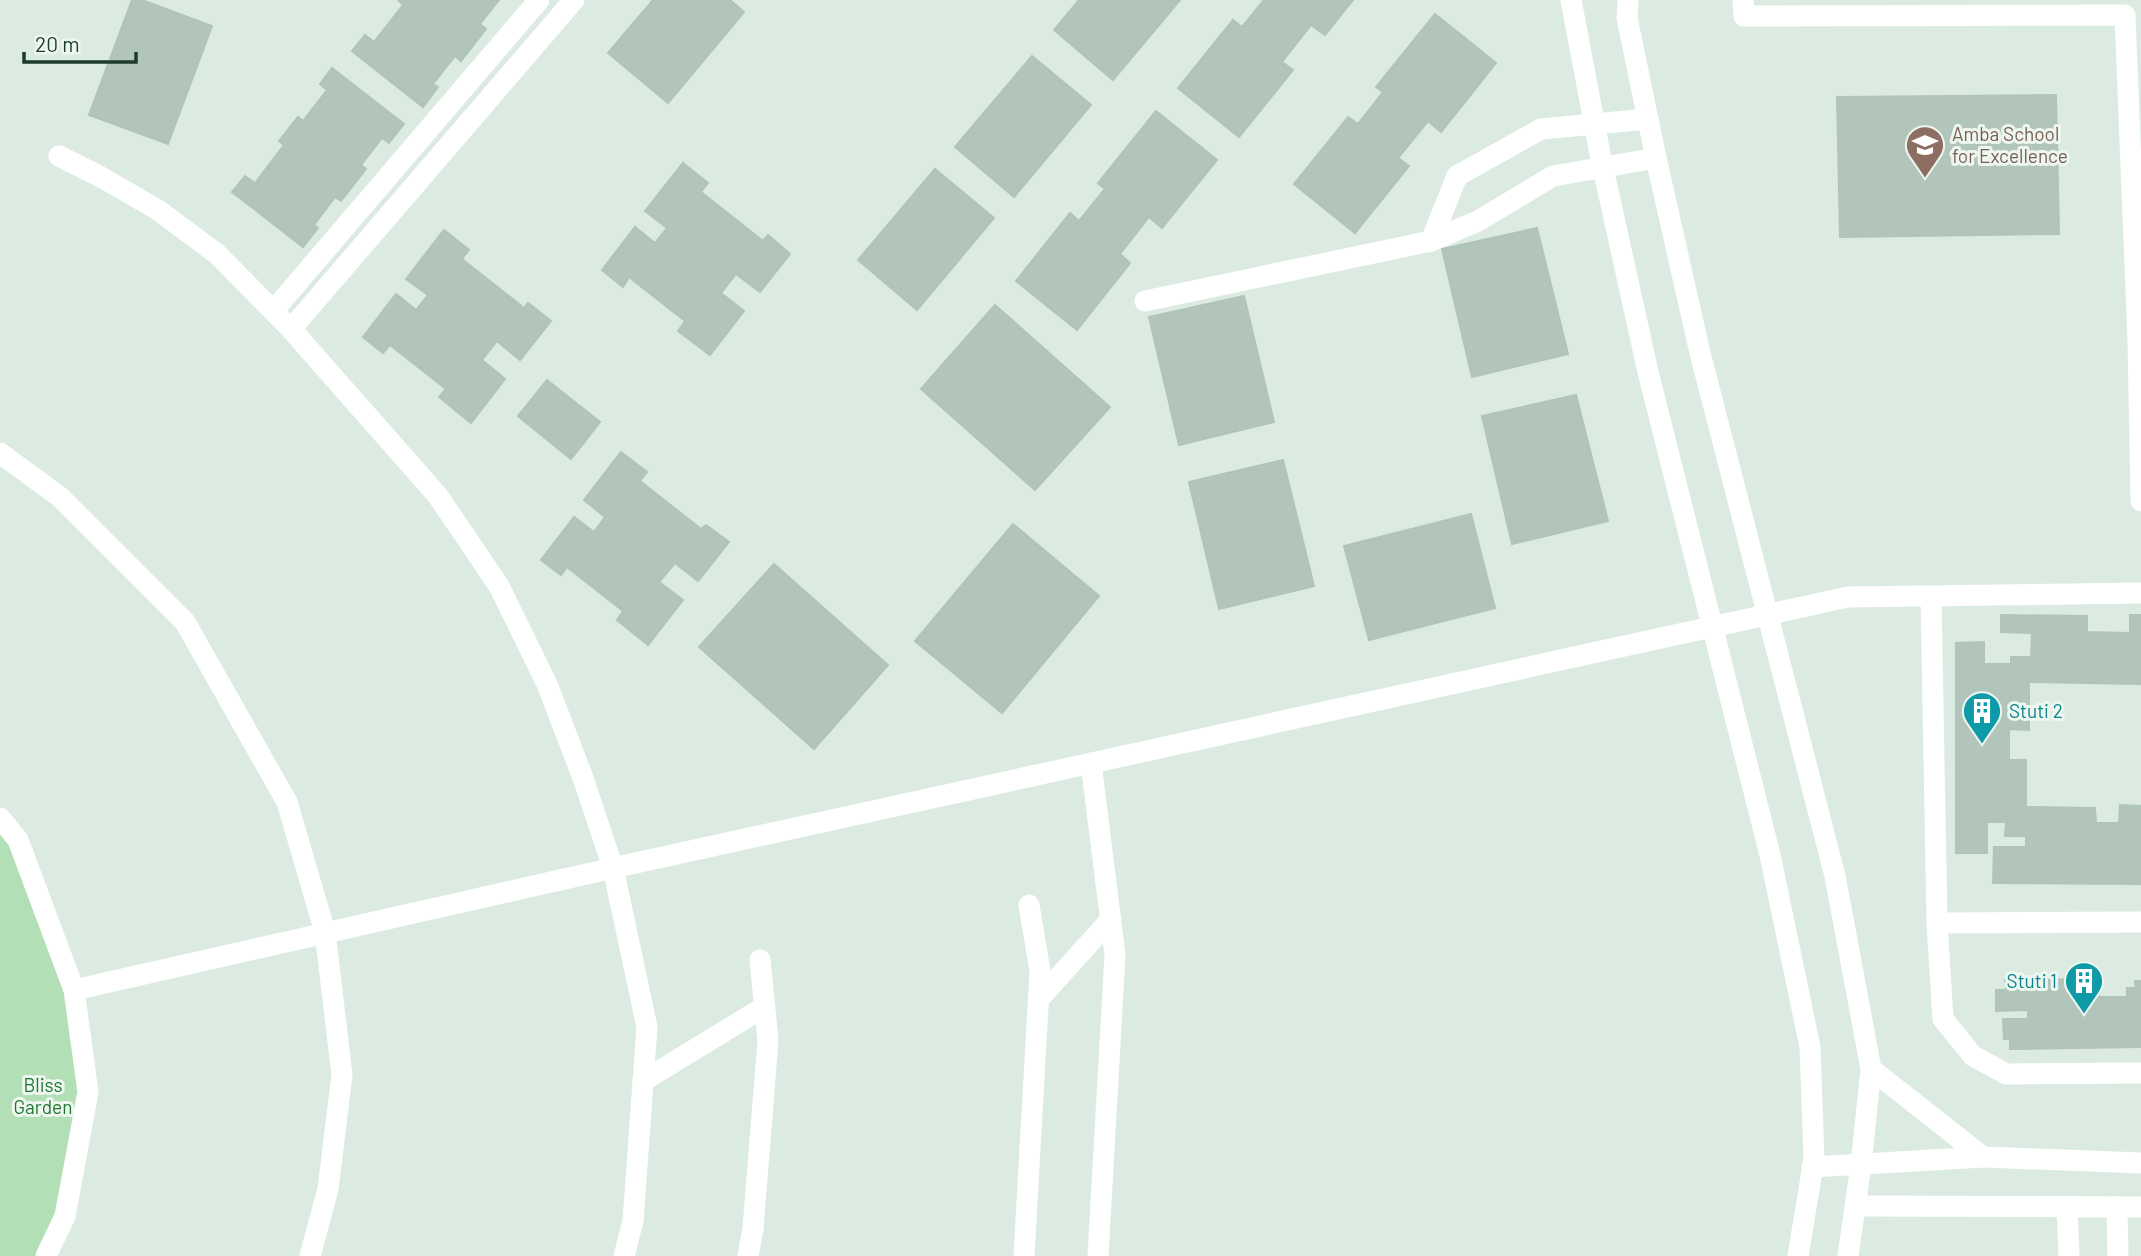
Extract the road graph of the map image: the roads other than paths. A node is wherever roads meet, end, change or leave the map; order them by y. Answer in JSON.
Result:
{"nodes":[{"id":1,"x":539,"y":0,"type":"edge"},
{"id":2,"x":574,"y":0,"type":"edge"},
{"id":3,"x":1571,"y":0,"type":"edge"},
{"id":4,"x":1628,"y":0,"type":"edge"},
{"id":5,"x":1743,"y":0,"type":"edge"},
{"id":6,"x":2043,"y":8,"type":"edge"},
{"id":7,"x":2134,"y":60,"type":"edge"},
{"id":8,"x":1648,"y":119,"type":"junction"},
{"id":9,"x":1594,"y":125,"type":"junction"},
{"id":10,"x":59,"y":156,"type":"dead end"},
{"id":11,"x":1656,"y":158,"type":"junction"},
{"id":12,"x":1603,"y":166,"type":"junction"},
{"id":13,"x":1431,"y":241,"type":"junction"},
{"id":14,"x":1145,"y":301,"type":"dead end"},
{"id":15,"x":274,"y":310,"type":"junction"},
{"id":16,"x":291,"y":329,"type":"junction"},
{"id":17,"x":2139,"y":340,"type":"edge"},
{"id":18,"x":0,"y":453,"type":"edge"},
{"id":19,"x":2141,"y":501,"type":"edge"},
{"id":20,"x":2141,"y":593,"type":"edge"},
{"id":21,"x":1931,"y":596,"type":"junction"},
{"id":22,"x":1768,"y":613,"type":"junction"},
{"id":23,"x":1714,"y":627,"type":"junction"},
{"id":24,"x":1091,"y":763,"type":"junction"},
{"id":25,"x":0,"y":818,"type":"edge"},
{"id":26,"x":613,"y":868,"type":"junction"},
{"id":27,"x":1029,"y":905,"type":"dead end"},
{"id":28,"x":1111,"y":919,"type":"junction"},
{"id":29,"x":2141,"y":922,"type":"edge"},
{"id":30,"x":1937,"y":923,"type":"junction"},
{"id":31,"x":325,"y":932,"type":"junction"},
{"id":32,"x":760,"y":960,"type":"dead end"},
{"id":33,"x":74,"y":990,"type":"junction"},
{"id":34,"x":1039,"y":999,"type":"junction"},
{"id":35,"x":764,"y":1007,"type":"junction"},
{"id":36,"x":1871,"y":1069,"type":"junction"},
{"id":37,"x":2141,"y":1073,"type":"edge"},
{"id":38,"x":643,"y":1081,"type":"junction"},
{"id":39,"x":1983,"y":1157,"type":"junction"},
{"id":40,"x":2141,"y":1163,"type":"edge"},
{"id":41,"x":1861,"y":1165,"type":"junction"},
{"id":42,"x":1811,"y":1167,"type":"junction"},
{"id":43,"x":1856,"y":1206,"type":"junction"},
{"id":44,"x":2067,"y":1207,"type":"junction"},
{"id":45,"x":2116,"y":1207,"type":"junction"},
{"id":46,"x":2141,"y":1207,"type":"edge"},
{"id":47,"x":46,"y":1256,"type":"edge"},
{"id":48,"x":310,"y":1256,"type":"edge"},
{"id":49,"x":624,"y":1256,"type":"edge"},
{"id":50,"x":748,"y":1256,"type":"edge"},
{"id":51,"x":1024,"y":1256,"type":"edge"},
{"id":52,"x":1098,"y":1256,"type":"edge"},
{"id":53,"x":1798,"y":1256,"type":"edge"},
{"id":54,"x":1848,"y":1256,"type":"edge"},
{"id":55,"x":2068,"y":1256,"type":"edge"},
{"id":56,"x":2118,"y":1256,"type":"edge"}],
"edges":[{"from":1,"to":15,"type":"street"},
{"from":2,"to":16,"type":"street"},
{"from":3,"to":9,"type":"street"},
{"from":4,"to":8,"type":"street"},
{"from":5,"to":6,"type":"street"},
{"from":6,"to":7,"type":"street"},
{"from":7,"to":17,"type":"street"},
{"from":8,"to":9,"type":"street"},
{"from":8,"to":11,"type":"street"},
{"from":9,"to":12,"type":"street"},
{"from":9,"to":13,"type":"street"},
{"from":10,"to":15,"type":"street"},
{"from":11,"to":12,"type":"street"},
{"from":11,"to":22,"type":"street"},
{"from":12,"to":13,"type":"street"},
{"from":12,"to":23,"type":"street"},
{"from":13,"to":14,"type":"street"},
{"from":15,"to":16,"type":"street"},
{"from":16,"to":26,"type":"street"},
{"from":17,"to":19,"type":"street"},
{"from":18,"to":31,"type":"street"},
{"from":20,"to":21,"type":"street"},
{"from":21,"to":22,"type":"street"},
{"from":21,"to":30,"type":"street"},
{"from":22,"to":23,"type":"street"},
{"from":22,"to":36,"type":"street"},
{"from":23,"to":24,"type":"street"},
{"from":23,"to":42,"type":"street"},
{"from":24,"to":26,"type":"street"},
{"from":24,"to":28,"type":"street"},
{"from":25,"to":33,"type":"street"},
{"from":26,"to":31,"type":"street"},
{"from":26,"to":38,"type":"street"},
{"from":27,"to":34,"type":"street"},
{"from":28,"to":34,"type":"street"},
{"from":28,"to":52,"type":"street"},
{"from":29,"to":30,"type":"street"},
{"from":30,"to":37,"type":"street"},
{"from":31,"to":33,"type":"street"},
{"from":31,"to":48,"type":"street"},
{"from":32,"to":35,"type":"street"},
{"from":33,"to":47,"type":"street"},
{"from":34,"to":51,"type":"street"},
{"from":35,"to":38,"type":"street"},
{"from":35,"to":50,"type":"street"},
{"from":36,"to":39,"type":"street"},
{"from":36,"to":41,"type":"street"},
{"from":38,"to":49,"type":"street"},
{"from":39,"to":40,"type":"street"},
{"from":39,"to":41,"type":"street"},
{"from":41,"to":42,"type":"street"},
{"from":41,"to":43,"type":"street"},
{"from":42,"to":53,"type":"street"},
{"from":43,"to":44,"type":"street"},
{"from":43,"to":54,"type":"street"},
{"from":44,"to":45,"type":"street"},
{"from":44,"to":55,"type":"street"},
{"from":45,"to":46,"type":"street"},
{"from":45,"to":56,"type":"street"}]}
